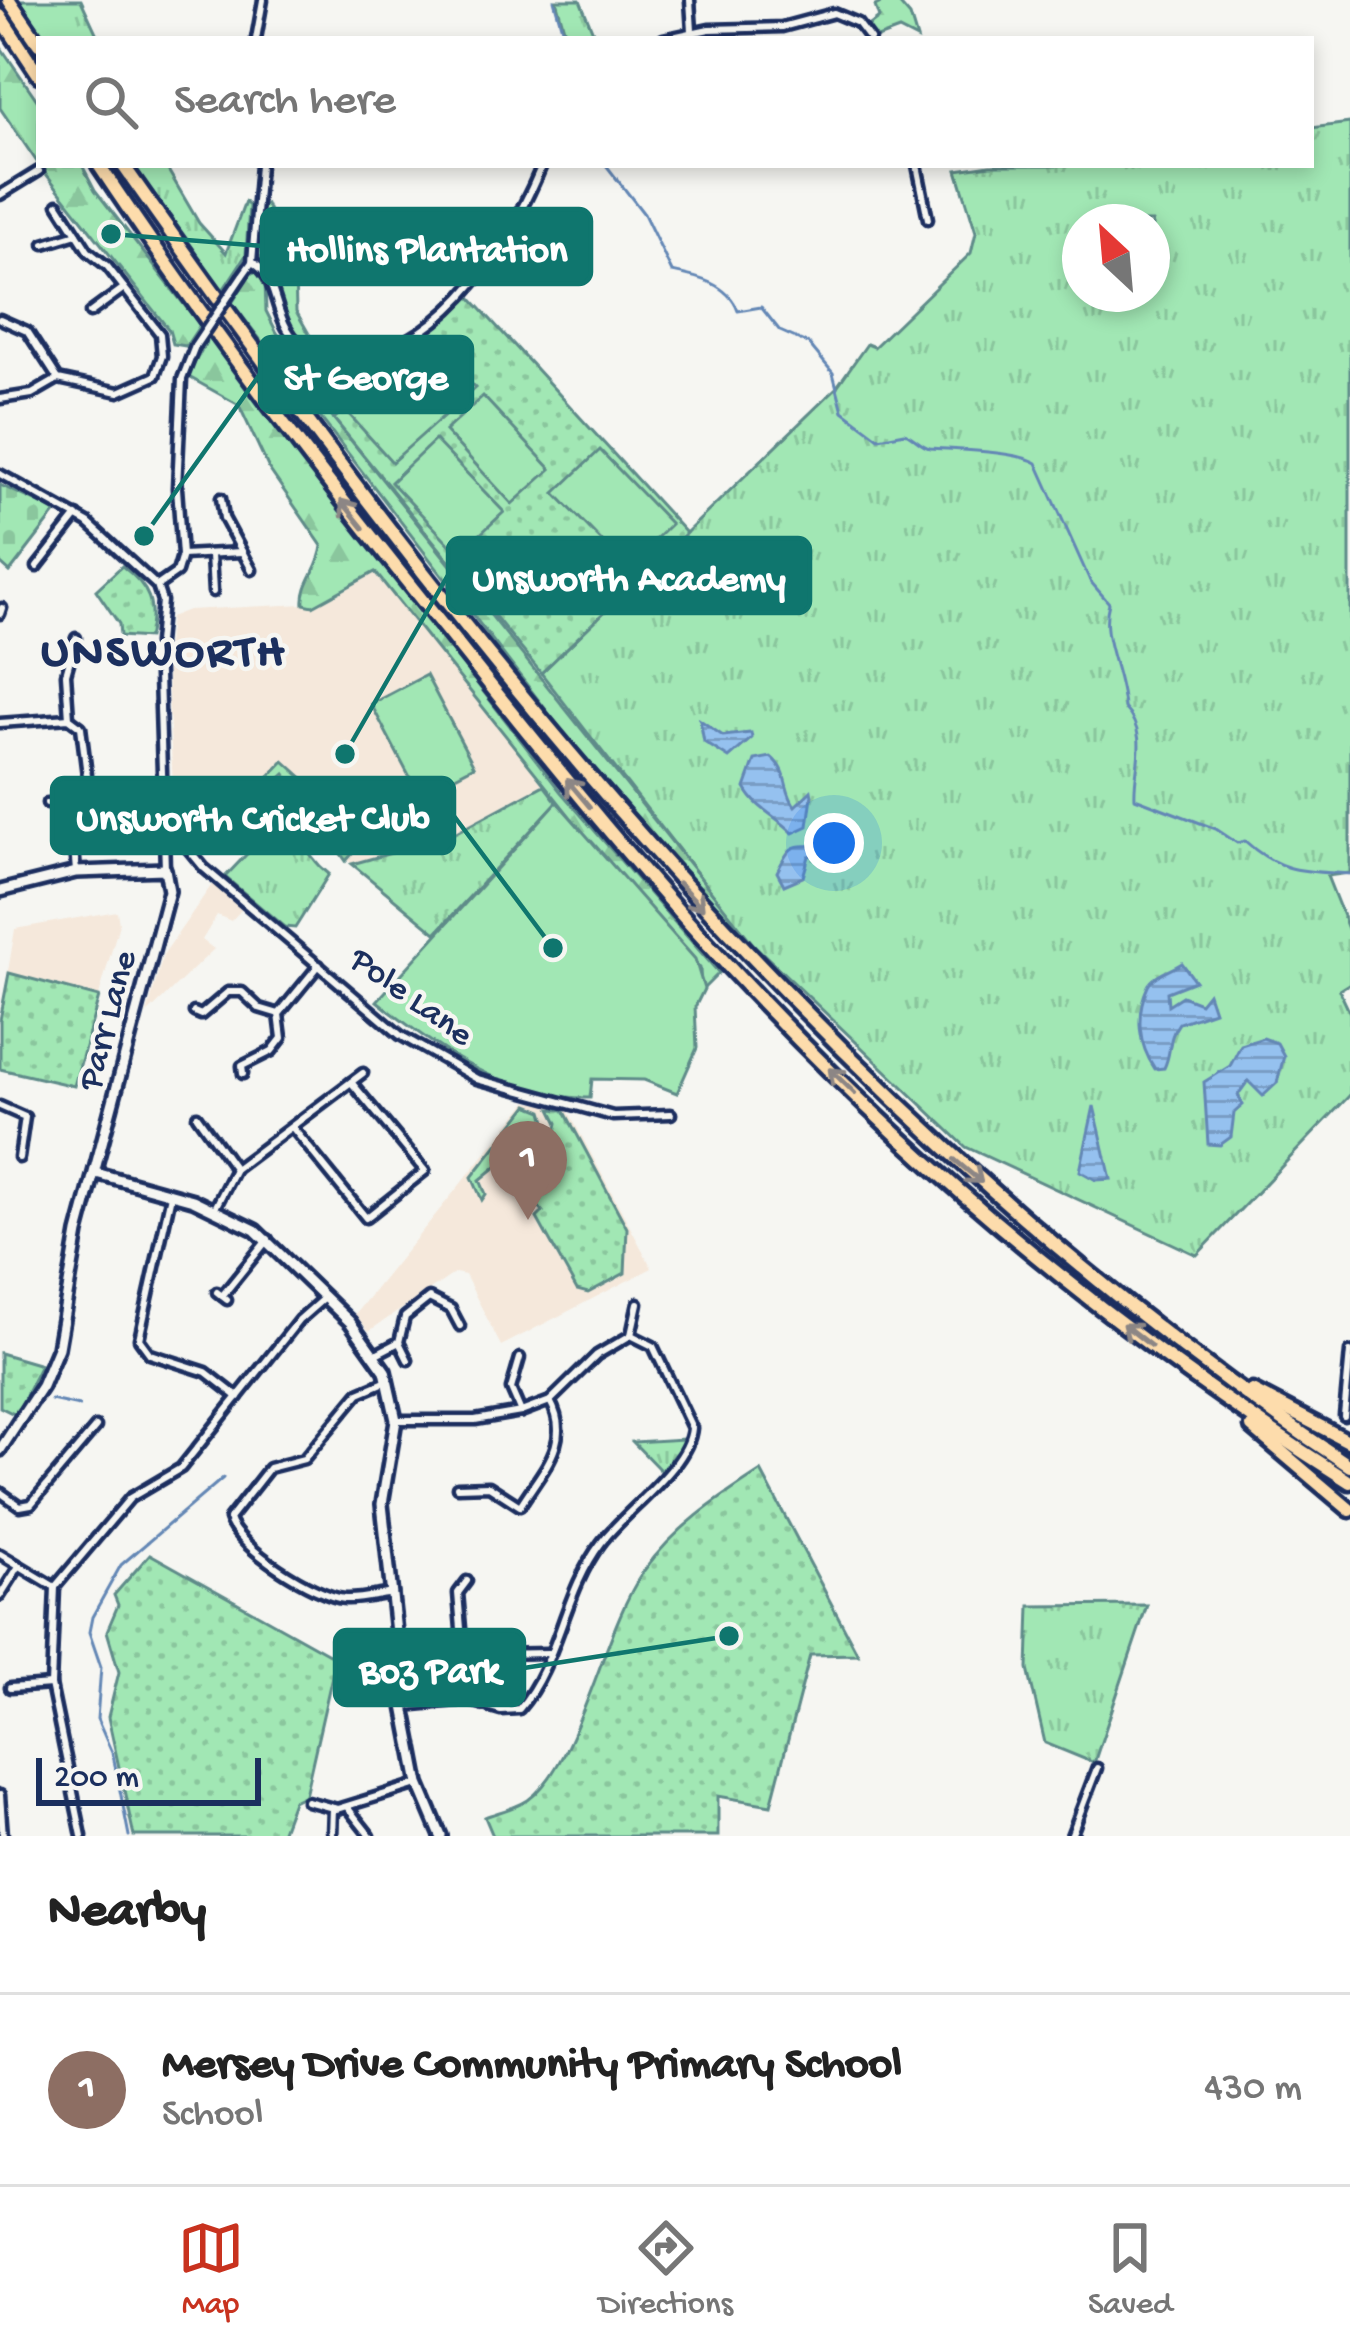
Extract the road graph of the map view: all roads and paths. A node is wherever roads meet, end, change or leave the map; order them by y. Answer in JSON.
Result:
{"nodes":[{"id":1,"x":9,"y":0,"type":"edge"},
{"id":2,"x":263,"y":0,"type":"edge"},
{"id":3,"x":690,"y":0,"type":"edge"},
{"id":4,"x":0,"y":16,"type":"edge"},
{"id":5,"x":710,"y":29,"type":"junction"},
{"id":6,"x":692,"y":32,"type":"junction"},
{"id":7,"x":257,"y":36,"type":"edge"},
{"id":8,"x":675,"y":36,"type":"edge"},
{"id":9,"x":719,"y":36,"type":"edge"},
{"id":10,"x":868,"y":36,"type":"edge"},
{"id":11,"x":36,"y":40,"type":"edge"},
{"id":12,"x":36,"y":70,"type":"edge"},
{"id":13,"x":101,"y":168,"type":"edge"},
{"id":14,"x":125,"y":168,"type":"edge"},
{"id":15,"x":260,"y":168,"type":"edge"},
{"id":16,"x":541,"y":168,"type":"edge"},
{"id":17,"x":918,"y":168,"type":"edge"},
{"id":18,"x":39,"y":171,"type":"dead end"},
{"id":19,"x":0,"y":195,"type":"edge"},
{"id":20,"x":58,"y":204,"type":"dead end"},
{"id":21,"x":928,"y":219,"type":"dead end"},
{"id":22,"x":77,"y":234,"type":"junction"},
{"id":23,"x":54,"y":255,"type":"dead end"},
{"id":24,"x":252,"y":262,"type":"junction"},
{"id":25,"x":124,"y":288,"type":"junction"},
{"id":26,"x":90,"y":313,"type":"dead end"},
{"id":27,"x":0,"y":319,"type":"edge"},
{"id":28,"x":58,"y":380,"type":"junction"},
{"id":29,"x":0,"y":399,"type":"edge"},
{"id":30,"x":0,"y":474,"type":"edge"},
{"id":31,"x":221,"y":498,"type":"dead end"},
{"id":32,"x":77,"y":515,"type":"junction"},
{"id":33,"x":242,"y":552,"type":"junction"},
{"id":34,"x":182,"y":555,"type":"junction"},
{"id":35,"x":211,"y":555,"type":"junction"},
{"id":36,"x":37,"y":567,"type":"dead end"},
{"id":37,"x":252,"y":570,"type":"dead end"},
{"id":38,"x":157,"y":586,"type":"junction"},
{"id":39,"x":213,"y":592,"type":"dead end"},
{"id":40,"x":76,"y":638,"type":"dead end"},
{"id":41,"x":69,"y":718,"type":"junction"},
{"id":42,"x":0,"y":723,"type":"edge"},
{"id":43,"x":47,"y":802,"type":"dead end"},
{"id":44,"x":72,"y":802,"type":"junction"},
{"id":45,"x":167,"y":823,"type":"junction"},
{"id":46,"x":165,"y":868,"type":"junction"},
{"id":47,"x":76,"y":872,"type":"junction"},
{"id":48,"x":0,"y":891,"type":"edge"},
{"id":49,"x":319,"y":965,"type":"junction"},
{"id":50,"x":194,"y":1012,"type":"dead end"},
{"id":51,"x":279,"y":1014,"type":"junction"},
{"id":52,"x":363,"y":1073,"type":"dead end"},
{"id":53,"x":243,"y":1074,"type":"dead end"},
{"id":54,"x":351,"y":1082,"type":"junction"},
{"id":55,"x":0,"y":1106,"type":"edge"},
{"id":56,"x":671,"y":1114,"type":"dead end"},
{"id":57,"x":198,"y":1122,"type":"dead end"},
{"id":58,"x":292,"y":1126,"type":"junction"},
{"id":59,"x":19,"y":1158,"type":"dead end"},
{"id":60,"x":235,"y":1169,"type":"junction"},
{"id":61,"x":96,"y":1173,"type":"junction"},
{"id":62,"x":172,"y":1193,"type":"junction"},
{"id":63,"x":215,"y":1208,"type":"junction"},
{"id":64,"x":268,"y":1239,"type":"junction"},
{"id":65,"x":222,"y":1296,"type":"dead end"},
{"id":66,"x":326,"y":1296,"type":"junction"},
{"id":67,"x":638,"y":1304,"type":"dead end"},
{"id":68,"x":460,"y":1326,"type":"dead end"},
{"id":69,"x":631,"y":1335,"type":"junction"},
{"id":70,"x":398,"y":1342,"type":"junction"},
{"id":71,"x":1350,"y":1352,"type":"edge"},
{"id":72,"x":376,"y":1354,"type":"junction"},
{"id":73,"x":520,"y":1358,"type":"dead end"},
{"id":74,"x":408,"y":1360,"type":"dead end"},
{"id":75,"x":1199,"y":1360,"type":"junction"},
{"id":76,"x":389,"y":1381,"type":"junction"},
{"id":77,"x":238,"y":1397,"type":"junction"},
{"id":78,"x":550,"y":1401,"type":"junction"},
{"id":79,"x":1230,"y":1406,"type":"junction"},
{"id":80,"x":521,"y":1412,"type":"junction"},
{"id":81,"x":1344,"y":1416,"type":"dead end"},
{"id":82,"x":396,"y":1420,"type":"junction"},
{"id":83,"x":96,"y":1427,"type":"dead end"},
{"id":84,"x":4,"y":1437,"type":"edge"},
{"id":85,"x":1350,"y":1442,"type":"edge"},
{"id":86,"x":0,"y":1450,"type":"edge"},
{"id":87,"x":1350,"y":1466,"type":"edge"},
{"id":88,"x":1350,"y":1482,"type":"edge"},
{"id":89,"x":457,"y":1487,"type":"dead end"},
{"id":90,"x":0,"y":1492,"type":"edge"},
{"id":91,"x":1350,"y":1510,"type":"edge"},
{"id":92,"x":0,"y":1554,"type":"edge"},
{"id":93,"x":20,"y":1566,"type":"junction"},
{"id":94,"x":467,"y":1581,"type":"dead end"},
{"id":95,"x":56,"y":1587,"type":"junction"},
{"id":96,"x":393,"y":1593,"type":"junction"},
{"id":97,"x":0,"y":1596,"type":"edge"},
{"id":98,"x":492,"y":1654,"type":"dead end"},
{"id":99,"x":548,"y":1654,"type":"junction"},
{"id":100,"x":51,"y":1685,"type":"junction"},
{"id":101,"x":10,"y":1688,"type":"dead end"},
{"id":102,"x":467,"y":1700,"type":"junction"},
{"id":103,"x":404,"y":1706,"type":"junction"},
{"id":104,"x":1097,"y":1768,"type":"dead end"},
{"id":105,"x":419,"y":1784,"type":"junction"},
{"id":106,"x":0,"y":1795,"type":"edge"},
{"id":107,"x":307,"y":1801,"type":"dead end"},
{"id":108,"x":347,"y":1807,"type":"junction"},
{"id":109,"x":333,"y":1808,"type":"junction"},
{"id":110,"x":3,"y":1836,"type":"edge"},
{"id":111,"x":82,"y":1836,"type":"edge"},
{"id":112,"x":332,"y":1836,"type":"edge"},
{"id":113,"x":370,"y":1836,"type":"edge"},
{"id":114,"x":441,"y":1836,"type":"edge"},
{"id":115,"x":1071,"y":1836,"type":"edge"}],
"edges":[{"from":1,"to":11,"type":"highway"},
{"from":2,"to":7,"type":"street"},
{"from":3,"to":6,"type":"street"},
{"from":4,"to":12,"type":"highway"},
{"from":5,"to":6,"type":"street"},
{"from":5,"to":9,"type":"street"},
{"from":5,"to":10,"type":"street"},
{"from":6,"to":8,"type":"street"},
{"from":79,"to":13,"type":"highway","one_way":true},
{"from":14,"to":75,"type":"highway","one_way":true},
{"from":15,"to":24,"type":"street"},
{"from":16,"to":24,"type":"street"},
{"from":17,"to":21,"type":"street"},
{"from":18,"to":19,"type":"street"},
{"from":20,"to":22,"type":"street"},
{"from":22,"to":23,"type":"street"},
{"from":22,"to":25,"type":"street"},
{"from":24,"to":34,"type":"street","bridge":true},
{"from":25,"to":26,"type":"street"},
{"from":25,"to":28,"type":"street"},
{"from":27,"to":28,"type":"street"},
{"from":28,"to":29,"type":"street"},
{"from":30,"to":32,"type":"street"},
{"from":31,"to":33,"type":"street"},
{"from":32,"to":36,"type":"street"},
{"from":32,"to":38,"type":"street"},
{"from":33,"to":35,"type":"street"},
{"from":33,"to":37,"type":"street"},
{"from":34,"to":35,"type":"street"},
{"from":34,"to":38,"type":"street"},
{"from":35,"to":39,"type":"street"},
{"from":38,"to":45,"type":"street","name":"Parr Lane"},
{"from":40,"to":41,"type":"street"},
{"from":41,"to":42,"type":"street"},
{"from":41,"to":44,"type":"street"},
{"from":43,"to":44,"type":"street"},
{"from":44,"to":47,"type":"street"},
{"from":45,"to":46,"type":"street","name":"Parr Lane"},
{"from":45,"to":49,"type":"street","name":"Pole Lane"},
{"from":46,"to":47,"type":"street"},
{"from":46,"to":61,"type":"street","name":"Parr Lane"},
{"from":47,"to":48,"type":"street"},
{"from":49,"to":51,"type":"street"},
{"from":49,"to":56,"type":"street","name":"Pole Lane"},
{"from":50,"to":51,"type":"street"},
{"from":51,"to":53,"type":"street"},
{"from":52,"to":54,"type":"street"},
{"from":54,"to":58,"type":"street"},
{"from":54,"to":58,"type":"street"},
{"from":55,"to":59,"type":"street"},
{"from":57,"to":60,"type":"street"},
{"from":58,"to":60,"type":"street"},
{"from":60,"to":63,"type":"street"},
{"from":61,"to":62,"type":"street"},
{"from":61,"to":84,"type":"street","name":"Parr Lane"},
{"from":62,"to":63,"type":"street"},
{"from":62,"to":77,"type":"street"},
{"from":63,"to":64,"type":"street"},
{"from":64,"to":65,"type":"street"},
{"from":64,"to":66,"type":"street"},
{"from":66,"to":72,"type":"street"},
{"from":66,"to":77,"type":"street"},
{"from":67,"to":69,"type":"street"},
{"from":68,"to":70,"type":"street"},
{"from":69,"to":78,"type":"street"},
{"from":69,"to":99,"type":"street"},
{"from":70,"to":72,"type":"street"},
{"from":70,"to":74,"type":"street"},
{"from":71,"to":81,"type":"street"},
{"from":72,"to":76,"type":"street"},
{"from":73,"to":80,"type":"street"},
{"from":75,"to":85,"type":"highway"},
{"from":75,"to":87,"type":"highway"},
{"from":76,"to":82,"type":"street"},
{"from":76,"to":96,"type":"street"},
{"from":77,"to":95,"type":"street"},
{"from":78,"to":80,"type":"street"},
{"from":78,"to":89,"type":"street"},
{"from":79,"to":88,"type":"highway"},
{"from":79,"to":91,"type":"highway"},
{"from":80,"to":82,"type":"street"},
{"from":82,"to":96,"type":"street"},
{"from":83,"to":90,"type":"street"},
{"from":84,"to":86,"type":"street","name":"Parr Lane"},
{"from":92,"to":93,"type":"street"},
{"from":93,"to":95,"type":"street"},
{"from":93,"to":97,"type":"street"},
{"from":94,"to":102,"type":"street"},
{"from":95,"to":100,"type":"street"},
{"from":96,"to":103,"type":"street"},
{"from":98,"to":99,"type":"street"},
{"from":99,"to":102,"type":"street"},
{"from":100,"to":101,"type":"street"},
{"from":100,"to":111,"type":"street"},
{"from":102,"to":103,"type":"street"},
{"from":103,"to":105,"type":"street"},
{"from":104,"to":115,"type":"street"},
{"from":105,"to":108,"type":"street"},
{"from":105,"to":114,"type":"street"},
{"from":106,"to":110,"type":"street"},
{"from":107,"to":109,"type":"street"},
{"from":108,"to":109,"type":"street"},
{"from":108,"to":113,"type":"street"},
{"from":109,"to":112,"type":"street"}]}
